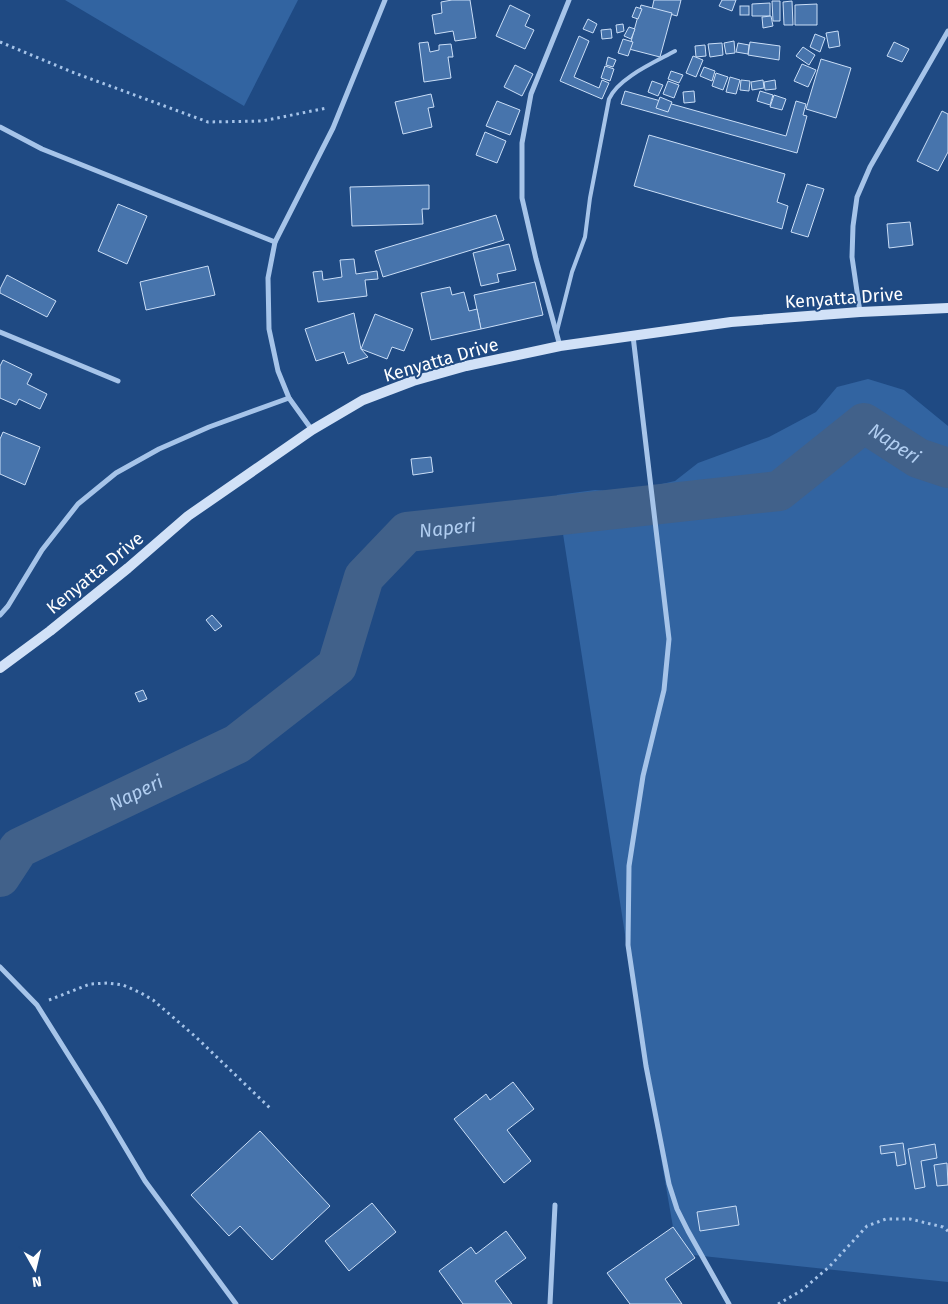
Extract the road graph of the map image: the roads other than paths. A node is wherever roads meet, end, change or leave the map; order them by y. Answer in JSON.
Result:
{"nodes":[{"id":1,"x":386,"y":0,"type":"edge"},
{"id":2,"x":569,"y":0,"type":"edge"},
{"id":3,"x":948,"y":31,"type":"edge"},
{"id":4,"x":675,"y":51,"type":"dead end"},
{"id":5,"x":0,"y":128,"type":"edge"},
{"id":6,"x":275,"y":242,"type":"junction"},
{"id":7,"x":948,"y":308,"type":"edge"},
{"id":8,"x":860,"y":312,"type":"junction"},
{"id":9,"x":0,"y":332,"type":"edge"},
{"id":10,"x":556,"y":333,"type":"junction"},
{"id":11,"x":633,"y":336,"type":"junction"},
{"id":12,"x":560,"y":346,"type":"junction"},
{"id":13,"x":118,"y":381,"type":"dead end"},
{"id":14,"x":289,"y":398,"type":"junction"},
{"id":15,"x":312,"y":430,"type":"junction"},
{"id":16,"x":0,"y":614,"type":"edge"},
{"id":17,"x":0,"y":668,"type":"edge"},
{"id":18,"x":0,"y":967,"type":"edge"},
{"id":19,"x":555,"y":1205,"type":"dead end"},
{"id":20,"x":236,"y":1304,"type":"edge"},
{"id":21,"x":550,"y":1304,"type":"edge"},
{"id":22,"x":729,"y":1304,"type":"edge"}],
"edges":[{"from":1,"to":6,"type":"street"},
{"from":2,"to":10,"type":"street"},
{"from":3,"to":8,"type":"street"},
{"from":4,"to":10,"type":"lane"},
{"from":5,"to":6,"type":"street"},
{"from":6,"to":14,"type":"street"},
{"from":7,"to":8,"type":"main road","name":"Kenyatta Drive"},
{"from":8,"to":11,"type":"main road","name":"Kenyatta Drive"},
{"from":9,"to":13,"type":"street"},
{"from":10,"to":12,"type":"street"},
{"from":11,"to":12,"type":"main road","name":"Kenyatta Drive"},
{"from":11,"to":22,"type":"street"},
{"from":12,"to":15,"type":"main road","name":"Kenyatta Drive"},
{"from":14,"to":15,"type":"street"},
{"from":14,"to":16,"type":"street"},
{"from":15,"to":17,"type":"main road","name":"Kenyatta Drive"},
{"from":18,"to":20,"type":"street"},
{"from":19,"to":21,"type":"street"}]}
